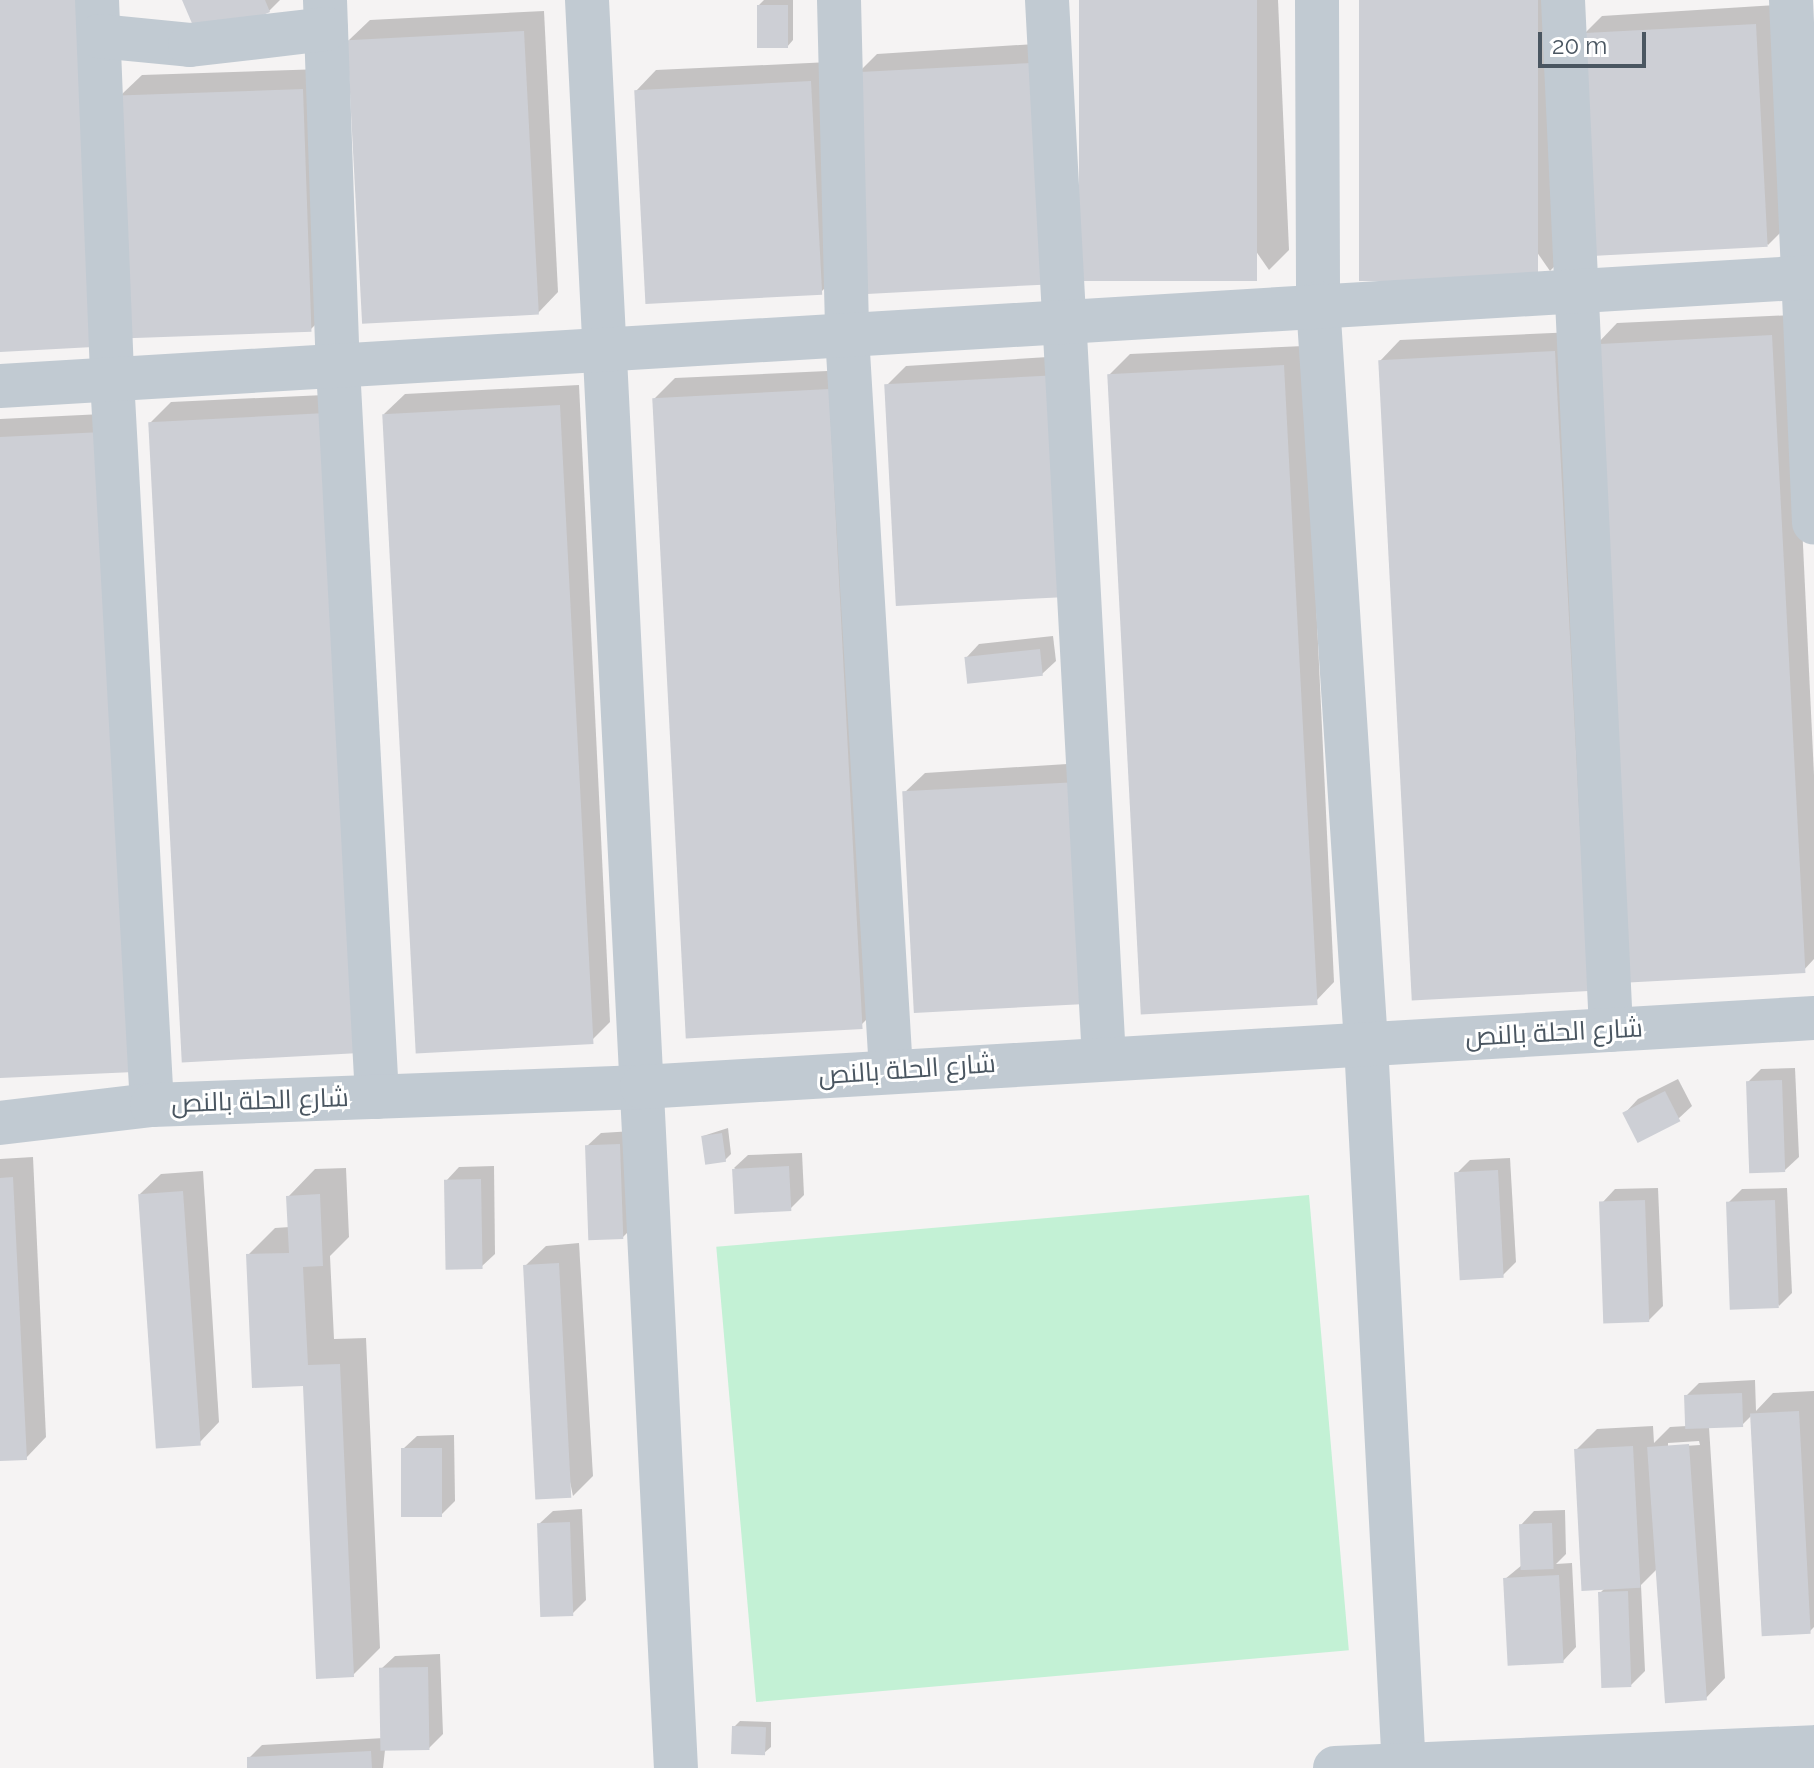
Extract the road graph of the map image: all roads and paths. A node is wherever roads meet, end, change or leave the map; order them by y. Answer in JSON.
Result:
{"nodes":[{"id":1,"x":587,"y":0,"type":"edge"},
{"id":2,"x":839,"y":0,"type":"edge"},
{"id":3,"x":1047,"y":0,"type":"edge"},
{"id":4,"x":1317,"y":0,"type":"edge"},
{"id":5,"x":1563,"y":0,"type":"edge"},
{"id":6,"x":1791,"y":0,"type":"edge"},
{"id":7,"x":326,"y":14,"type":"edge"},
{"id":8,"x":98,"y":18,"type":"edge"},
{"id":9,"x":1808,"y":277,"type":"edge"},
{"id":10,"x":1577,"y":293,"type":"junction"},
{"id":11,"x":1318,"y":303,"type":"junction"},
{"id":12,"x":1068,"y":321,"type":"junction"},
{"id":13,"x":847,"y":335,"type":"junction"},
{"id":14,"x":605,"y":353,"type":"junction"},
{"id":15,"x":338,"y":367,"type":"junction"},
{"id":16,"x":112,"y":379,"type":"junction"},
{"id":17,"x":0,"y":386,"type":"edge"},
{"id":18,"x":1814,"y":522,"type":"edge"},
{"id":19,"x":1814,"y":1018,"type":"edge"},
{"id":20,"x":1611,"y":1030,"type":"junction"},
{"id":21,"x":1366,"y":1044,"type":"junction"},
{"id":22,"x":1104,"y":1058,"type":"junction"},
{"id":23,"x":891,"y":1071,"type":"junction"},
{"id":24,"x":642,"y":1087,"type":"junction"},
{"id":25,"x":377,"y":1097,"type":"junction"},
{"id":26,"x":152,"y":1105,"type":"junction"},
{"id":27,"x":0,"y":1123,"type":"edge"},
{"id":28,"x":1814,"y":1747,"type":"edge"},
{"id":29,"x":1656,"y":1760,"type":"edge"},
{"id":30,"x":1404,"y":1766,"type":"edge"},
{"id":31,"x":676,"y":1768,"type":"edge"},
{"id":32,"x":1335,"y":1768,"type":"edge"}],
"edges":[{"from":1,"to":14,"type":"street"},
{"from":2,"to":13,"type":"street"},
{"from":3,"to":12,"type":"street"},
{"from":4,"to":11,"type":"street"},
{"from":5,"to":10,"type":"street"},
{"from":6,"to":9,"type":"street"},
{"from":7,"to":8,"type":"street"},
{"from":7,"to":15,"type":"street"},
{"from":8,"to":16,"type":"street"},
{"from":9,"to":10,"type":"street"},
{"from":9,"to":18,"type":"street"},
{"from":10,"to":11,"type":"street"},
{"from":10,"to":20,"type":"street"},
{"from":11,"to":12,"type":"street"},
{"from":11,"to":21,"type":"street"},
{"from":12,"to":13,"type":"street"},
{"from":12,"to":22,"type":"street"},
{"from":13,"to":14,"type":"street"},
{"from":13,"to":23,"type":"street"},
{"from":14,"to":15,"type":"street"},
{"from":14,"to":24,"type":"street"},
{"from":15,"to":16,"type":"street"},
{"from":15,"to":25,"type":"street"},
{"from":16,"to":17,"type":"street"},
{"from":16,"to":26,"type":"street"},
{"from":19,"to":20,"type":"street","name":"شارع الحلة بالنص"},
{"from":20,"to":21,"type":"street","name":"شارع الحلة بالنص"},
{"from":21,"to":22,"type":"street","name":"شارع الحلة بالنص"},
{"from":21,"to":30,"type":"street"},
{"from":22,"to":23,"type":"street","name":"شارع الحلة بالنص"},
{"from":23,"to":24,"type":"street","name":"شارع الحلة بالنص"},
{"from":24,"to":25,"type":"street","name":"شارع الحلة بالنص"},
{"from":24,"to":31,"type":"street"},
{"from":25,"to":26,"type":"street","name":"شارع الحلة بالنص"},
{"from":26,"to":27,"type":"street","name":"شارع الحلة بالنص"},
{"from":28,"to":29,"type":"street"},
{"from":29,"to":30,"type":"street"},
{"from":30,"to":32,"type":"street"}]}
